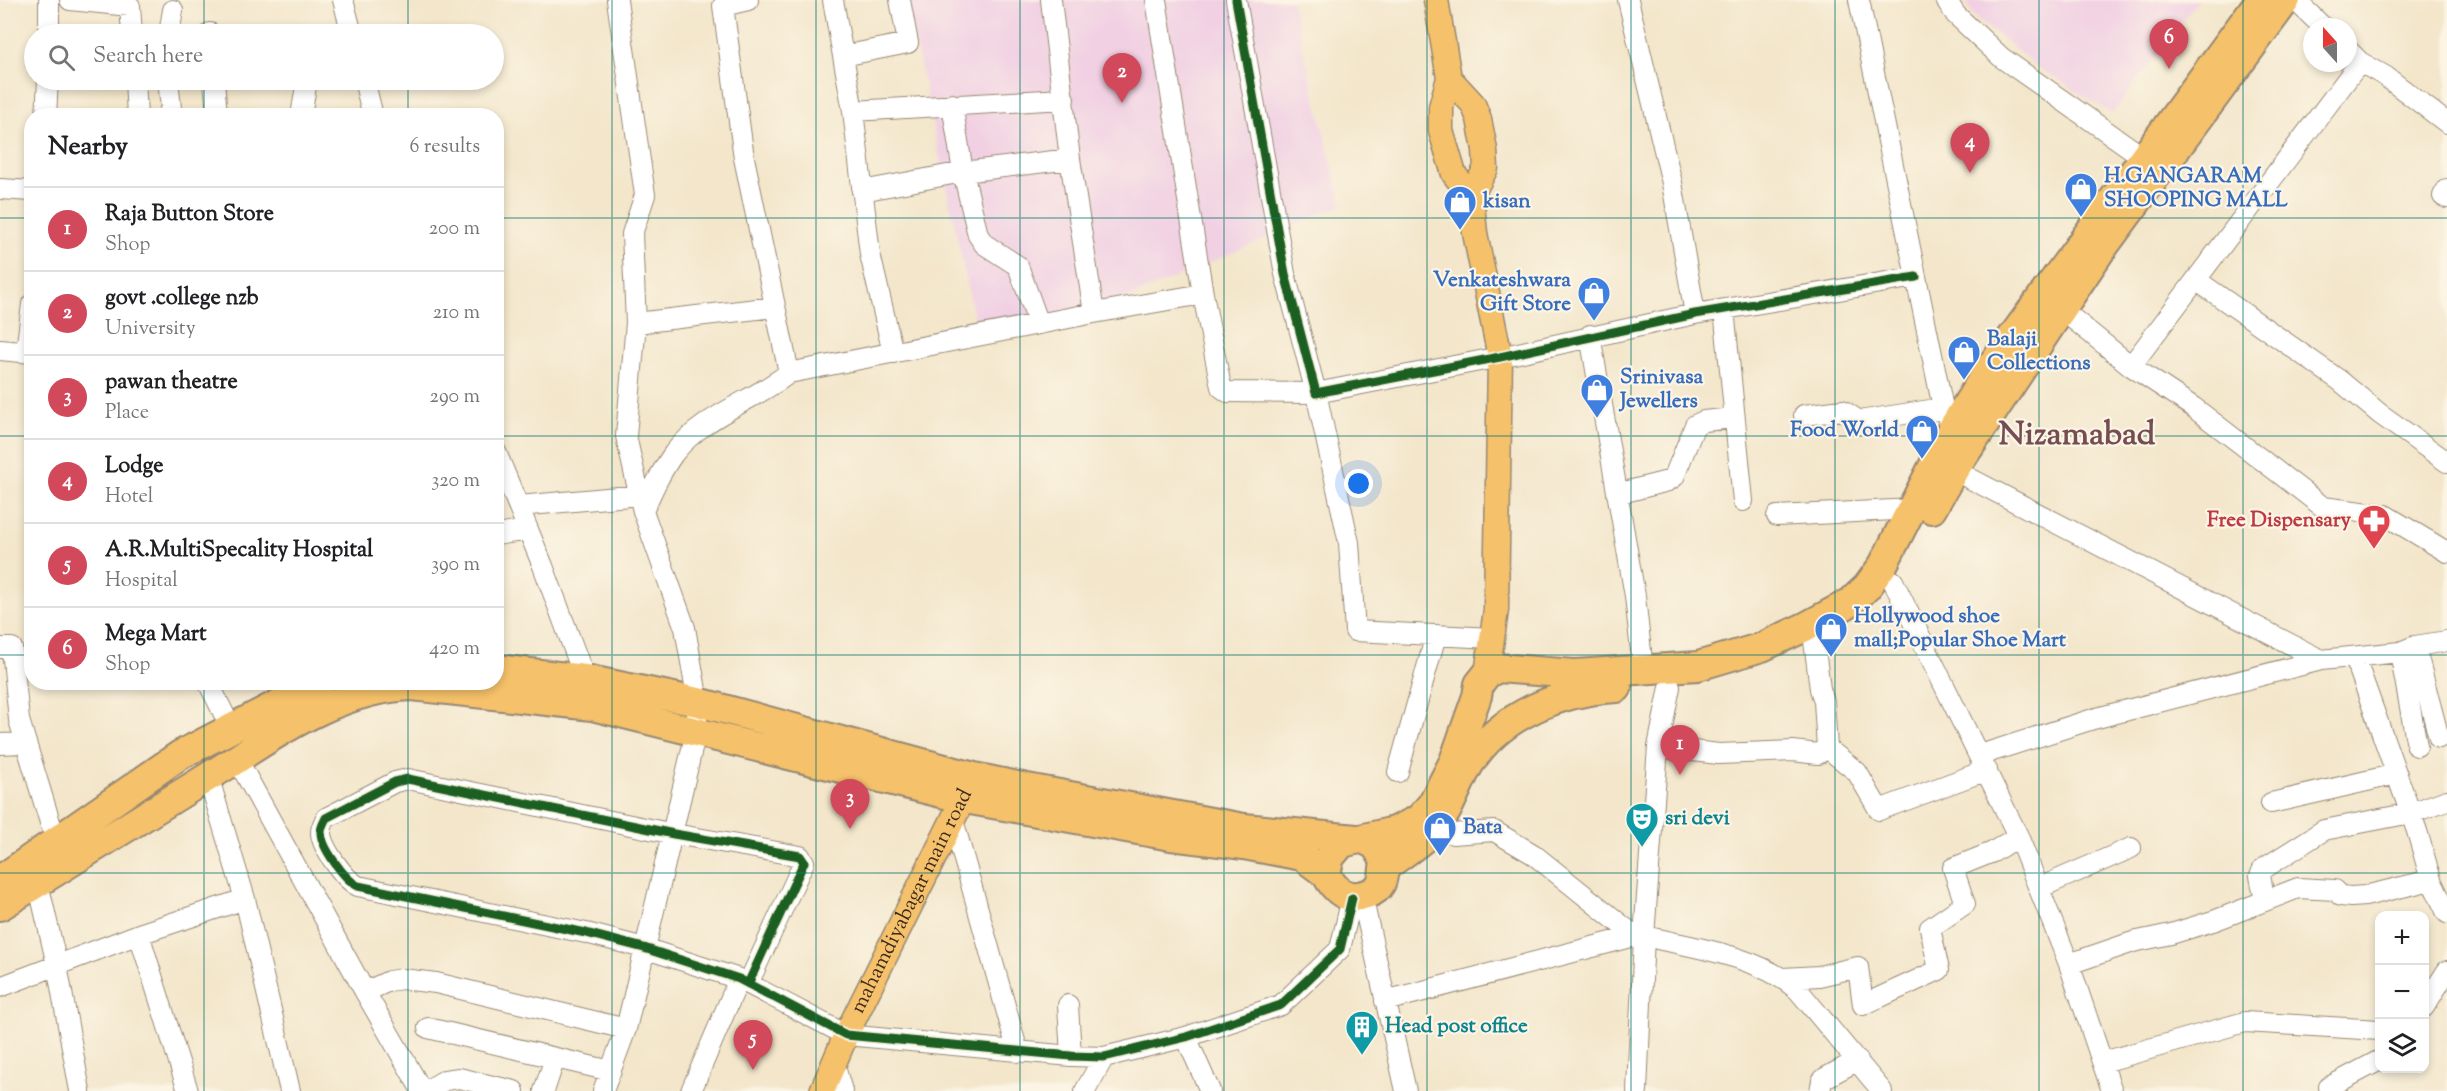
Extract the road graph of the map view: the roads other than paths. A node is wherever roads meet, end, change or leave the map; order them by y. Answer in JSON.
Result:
{"nodes":[{"id":1,"x":49,"y":0,"type":"edge"},
{"id":2,"x":70,"y":0,"type":"edge"},
{"id":3,"x":343,"y":0,"type":"edge"},
{"id":4,"x":617,"y":0,"type":"edge"},
{"id":5,"x":748,"y":0,"type":"edge"},
{"id":6,"x":833,"y":0,"type":"edge"},
{"id":7,"x":900,"y":0,"type":"edge"},
{"id":8,"x":1051,"y":0,"type":"edge"},
{"id":9,"x":1156,"y":0,"type":"edge"},
{"id":10,"x":1236,"y":0,"type":"edge"},
{"id":11,"x":1436,"y":0,"type":"edge"},
{"id":12,"x":1628,"y":0,"type":"edge"},
{"id":13,"x":1859,"y":0,"type":"edge"},
{"id":14,"x":1946,"y":0,"type":"edge"},
{"id":15,"x":2260,"y":0,"type":"edge"},
{"id":16,"x":2286,"y":0,"type":"edge"},
{"id":17,"x":2295,"y":0,"type":"edge"},
{"id":18,"x":172,"y":10,"type":"dead end"},
{"id":19,"x":2314,"y":18,"type":"edge"},
{"id":20,"x":49,"y":24,"type":"edge"},
{"id":21,"x":131,"y":24,"type":"edge"},
{"id":22,"x":171,"y":24,"type":"edge"},
{"id":23,"x":349,"y":24,"type":"edge"},
{"id":24,"x":843,"y":56,"type":"junction"},
{"id":25,"x":2357,"y":58,"type":"edge"},
{"id":26,"x":2343,"y":72,"type":"edge"},
{"id":27,"x":1449,"y":78,"type":"junction"},
{"id":28,"x":47,"y":90,"type":"edge"},
{"id":29,"x":136,"y":90,"type":"edge"},
{"id":30,"x":169,"y":90,"type":"edge"},
{"id":31,"x":215,"y":90,"type":"edge"},
{"id":32,"x":306,"y":90,"type":"edge"},
{"id":33,"x":366,"y":90,"type":"edge"},
{"id":34,"x":1064,"y":99,"type":"junction"},
{"id":35,"x":952,"y":104,"type":"junction"},
{"id":36,"x":46,"y":108,"type":"edge"},
{"id":37,"x":137,"y":108,"type":"edge"},
{"id":38,"x":171,"y":108,"type":"edge"},
{"id":39,"x":216,"y":108,"type":"edge"},
{"id":40,"x":303,"y":108,"type":"edge"},
{"id":41,"x":371,"y":108,"type":"edge"},
{"id":42,"x":853,"y":111,"type":"junction"},
{"id":43,"x":2447,"y":123,"type":"edge"},
{"id":44,"x":2143,"y":157,"type":"junction"},
{"id":45,"x":1070,"y":159,"type":"junction"},
{"id":46,"x":963,"y":172,"type":"junction"},
{"id":47,"x":0,"y":189,"type":"edge"},
{"id":48,"x":2447,"y":189,"type":"edge"},
{"id":49,"x":24,"y":190,"type":"edge"},
{"id":50,"x":862,"y":191,"type":"junction"},
{"id":51,"x":1471,"y":196,"type":"junction"},
{"id":52,"x":2447,"y":198,"type":"edge"},
{"id":53,"x":1916,"y":278,"type":"junction"},
{"id":54,"x":2196,"y":280,"type":"junction"},
{"id":55,"x":1203,"y":294,"type":"junction"},
{"id":56,"x":774,"y":307,"type":"junction"},
{"id":57,"x":1724,"y":309,"type":"junction"},
{"id":58,"x":2061,"y":309,"type":"junction"},
{"id":59,"x":1094,"y":313,"type":"junction"},
{"id":60,"x":1695,"y":314,"type":"junction"},
{"id":61,"x":636,"y":323,"type":"junction"},
{"id":62,"x":1039,"y":324,"type":"junction"},
{"id":63,"x":1590,"y":335,"type":"junction"},
{"id":64,"x":0,"y":350,"type":"edge"},
{"id":65,"x":24,"y":352,"type":"edge"},
{"id":66,"x":893,"y":353,"type":"junction"},
{"id":67,"x":1500,"y":357,"type":"junction"},
{"id":68,"x":2131,"y":366,"type":"junction"},
{"id":69,"x":789,"y":373,"type":"junction"},
{"id":70,"x":1316,"y":393,"type":"junction"},
{"id":71,"x":1803,"y":415,"type":"dead end"},
{"id":72,"x":1734,"y":418,"type":"junction"},
{"id":73,"x":1950,"y":444,"type":"junction"},
{"id":74,"x":2447,"y":462,"type":"edge"},
{"id":75,"x":504,"y":474,"type":"edge"},
{"id":76,"x":1617,"y":494,"type":"junction"},
{"id":77,"x":1743,"y":501,"type":"dead end"},
{"id":78,"x":642,"y":503,"type":"junction"},
{"id":79,"x":519,"y":506,"type":"junction"},
{"id":80,"x":1913,"y":509,"type":"junction"},
{"id":81,"x":1777,"y":516,"type":"dead end"},
{"id":82,"x":528,"y":530,"type":"junction"},
{"id":83,"x":504,"y":534,"type":"edge"},
{"id":84,"x":2447,"y":552,"type":"edge"},
{"id":85,"x":1893,"y":581,"type":"junction"},
{"id":86,"x":1436,"y":636,"type":"junction"},
{"id":87,"x":1492,"y":638,"type":"junction"},
{"id":88,"x":1814,"y":641,"type":"junction"},
{"id":89,"x":2447,"y":641,"type":"edge"},
{"id":90,"x":0,"y":648,"type":"edge"},
{"id":91,"x":2407,"y":649,"type":"junction"},
{"id":92,"x":2355,"y":658,"type":"junction"},
{"id":93,"x":2321,"y":660,"type":"junction"},
{"id":94,"x":504,"y":670,"type":"edge"},
{"id":95,"x":1643,"y":670,"type":"junction"},
{"id":96,"x":1516,"y":671,"type":"junction"},
{"id":97,"x":585,"y":679,"type":"junction"},
{"id":98,"x":1482,"y":685,"type":"junction"},
{"id":99,"x":1670,"y":687,"type":"junction"},
{"id":100,"x":212,"y":690,"type":"edge"},
{"id":101,"x":301,"y":690,"type":"edge"},
{"id":102,"x":376,"y":690,"type":"edge"},
{"id":103,"x":448,"y":690,"type":"edge"},
{"id":104,"x":7,"y":692,"type":"edge"},
{"id":105,"x":698,"y":702,"type":"junction"},
{"id":106,"x":1514,"y":718,"type":"junction"},
{"id":107,"x":231,"y":728,"type":"junction"},
{"id":108,"x":696,"y":732,"type":"junction"},
{"id":109,"x":2443,"y":737,"type":"edge"},
{"id":110,"x":24,"y":742,"type":"junction"},
{"id":111,"x":0,"y":744,"type":"edge"},
{"id":112,"x":2417,"y":746,"type":"junction"},
{"id":113,"x":1658,"y":747,"type":"junction"},
{"id":114,"x":1827,"y":748,"type":"junction"},
{"id":115,"x":2390,"y":754,"type":"junction"},
{"id":116,"x":237,"y":759,"type":"junction"},
{"id":117,"x":1983,"y":763,"type":"junction"},
{"id":118,"x":1398,"y":772,"type":"dead end"},
{"id":119,"x":2397,"y":774,"type":"junction"},
{"id":120,"x":208,"y":776,"type":"junction"},
{"id":121,"x":964,"y":799,"type":"junction"},
{"id":122,"x":2447,"y":800,"type":"edge"},
{"id":123,"x":2271,"y":803,"type":"dead end"},
{"id":124,"x":2411,"y":813,"type":"junction"},
{"id":125,"x":1427,"y":824,"type":"junction"},
{"id":126,"x":674,"y":834,"type":"junction"},
{"id":127,"x":2018,"y":836,"type":"junction"},
{"id":128,"x":1360,"y":838,"type":"junction"},
{"id":129,"x":56,"y":842,"type":"junction"},
{"id":130,"x":2131,"y":848,"type":"dead end"},
{"id":131,"x":1384,"y":868,"type":"junction"},
{"id":132,"x":1326,"y":874,"type":"junction"},
{"id":133,"x":0,"y":880,"type":"edge"},
{"id":134,"x":2431,"y":880,"type":"junction"},
{"id":135,"x":38,"y":883,"type":"junction"},
{"id":136,"x":2039,"y":888,"type":"junction"},
{"id":137,"x":1357,"y":897,"type":"junction"},
{"id":138,"x":245,"y":899,"type":"junction"},
{"id":139,"x":2265,"y":902,"type":"junction"},
{"id":140,"x":0,"y":906,"type":"edge"},
{"id":141,"x":2447,"y":913,"type":"edge"},
{"id":142,"x":140,"y":934,"type":"junction"},
{"id":143,"x":1640,"y":936,"type":"junction"},
{"id":144,"x":644,"y":948,"type":"junction"},
{"id":145,"x":2069,"y":964,"type":"junction"},
{"id":146,"x":57,"y":965,"type":"junction"},
{"id":147,"x":2447,"y":971,"type":"edge"},
{"id":148,"x":1783,"y":978,"type":"junction"},
{"id":149,"x":743,"y":981,"type":"junction"},
{"id":150,"x":0,"y":987,"type":"edge"},
{"id":151,"x":365,"y":992,"type":"junction"},
{"id":152,"x":2429,"y":999,"type":"edge"},
{"id":153,"x":1384,"y":1001,"type":"junction"},
{"id":154,"x":1068,"y":1005,"type":"dead end"},
{"id":155,"x":428,"y":1028,"type":"dead end"},
{"id":156,"x":626,"y":1029,"type":"junction"},
{"id":157,"x":2375,"y":1030,"type":"edge"},
{"id":158,"x":846,"y":1035,"type":"junction"},
{"id":159,"x":1186,"y":1037,"type":"junction"},
{"id":160,"x":1018,"y":1052,"type":"junction"},
{"id":161,"x":1071,"y":1056,"type":"junction"},
{"id":162,"x":1104,"y":1057,"type":"junction"},
{"id":163,"x":555,"y":1058,"type":"junction"},
{"id":164,"x":1858,"y":1060,"type":"junction"},
{"id":165,"x":2103,"y":1062,"type":"junction"},
{"id":166,"x":2375,"y":1062,"type":"edge"},
{"id":167,"x":834,"y":1064,"type":"junction"},
{"id":168,"x":611,"y":1071,"type":"junction"},
{"id":169,"x":2328,"y":1090,"type":"edge"},
{"id":170,"x":80,"y":1091,"type":"edge"},
{"id":171,"x":188,"y":1091,"type":"edge"},
{"id":172,"x":290,"y":1091,"type":"edge"},
{"id":173,"x":424,"y":1091,"type":"edge"},
{"id":174,"x":514,"y":1091,"type":"edge"},
{"id":175,"x":544,"y":1091,"type":"edge"},
{"id":176,"x":603,"y":1091,"type":"edge"},
{"id":177,"x":691,"y":1091,"type":"edge"},
{"id":178,"x":822,"y":1091,"type":"edge"},
{"id":179,"x":842,"y":1091,"type":"edge"},
{"id":180,"x":1085,"y":1091,"type":"edge"},
{"id":181,"x":1210,"y":1091,"type":"edge"},
{"id":182,"x":1406,"y":1091,"type":"edge"},
{"id":183,"x":1637,"y":1091,"type":"edge"},
{"id":184,"x":1820,"y":1091,"type":"edge"},
{"id":185,"x":1882,"y":1091,"type":"edge"},
{"id":186,"x":2112,"y":1091,"type":"edge"}],
"edges":[{"from":1,"to":20,"type":"street"},
{"from":2,"to":21,"type":"street"},
{"from":3,"to":23,"type":"street"},
{"from":4,"to":61,"type":"street"},
{"from":5,"to":56,"type":"street"},
{"from":6,"to":24,"type":"street"},
{"from":7,"to":24,"type":"street"},
{"from":8,"to":34,"type":"street"},
{"from":9,"to":55,"type":"street"},
{"from":10,"to":70,"type":"street"},
{"from":11,"to":27,"type":"main road"},
{"from":12,"to":60,"type":"street"},
{"from":13,"to":53,"type":"street"},
{"from":14,"to":44,"type":"street"},
{"from":15,"to":44,"type":"highway"},
{"from":16,"to":58,"type":"highway"},
{"from":17,"to":19,"type":"street"},
{"from":18,"to":22,"type":"street"},
{"from":24,"to":42,"type":"street"},
{"from":25,"to":43,"type":"street"},
{"from":26,"to":54,"type":"street"},
{"from":27,"to":51,"type":"main road"},
{"from":27,"to":51,"type":"main road"},
{"from":28,"to":36,"type":"street"},
{"from":29,"to":37,"type":"street"},
{"from":30,"to":38,"type":"street"},
{"from":31,"to":39,"type":"street"},
{"from":32,"to":40,"type":"street"},
{"from":33,"to":41,"type":"street"},
{"from":34,"to":35,"type":"street"},
{"from":34,"to":45,"type":"street"},
{"from":35,"to":42,"type":"street"},
{"from":35,"to":46,"type":"street"},
{"from":42,"to":50,"type":"street"},
{"from":44,"to":73,"type":"highway"},
{"from":45,"to":46,"type":"street"},
{"from":45,"to":59,"type":"street"},
{"from":46,"to":50,"type":"street"},
{"from":46,"to":62,"type":"street"},
{"from":47,"to":49,"type":"street"},
{"from":48,"to":52,"type":"street"},
{"from":50,"to":66,"type":"street"},
{"from":51,"to":67,"type":"main road"},
{"from":53,"to":57,"type":"street"},
{"from":53,"to":73,"type":"street"},
{"from":54,"to":68,"type":"street"},
{"from":54,"to":74,"type":"street"},
{"from":55,"to":59,"type":"street"},
{"from":55,"to":70,"type":"street"},
{"from":56,"to":61,"type":"street"},
{"from":56,"to":69,"type":"street"},
{"from":57,"to":60,"type":"street"},
{"from":57,"to":72,"type":"street"},
{"from":58,"to":68,"type":"street"},
{"from":58,"to":73,"type":"highway"},
{"from":59,"to":62,"type":"street"},
{"from":60,"to":63,"type":"street"},
{"from":61,"to":78,"type":"street"},
{"from":62,"to":66,"type":"street"},
{"from":63,"to":67,"type":"street"},
{"from":63,"to":76,"type":"street"},
{"from":64,"to":65,"type":"street"},
{"from":66,"to":69,"type":"street"},
{"from":67,"to":70,"type":"street"},
{"from":67,"to":87,"type":"main road"},
{"from":68,"to":84,"type":"street"},
{"from":69,"to":78,"type":"street"},
{"from":70,"to":86,"type":"street"},
{"from":71,"to":73,"type":"street"},
{"from":72,"to":76,"type":"street"},
{"from":72,"to":77,"type":"street"},
{"from":73,"to":80,"type":"highway"},
{"from":73,"to":85,"type":"highway"},
{"from":73,"to":93,"type":"street"},
{"from":75,"to":79,"type":"street"},
{"from":76,"to":95,"type":"street"},
{"from":78,"to":79,"type":"street"},
{"from":78,"to":105,"type":"street"},
{"from":79,"to":82,"type":"street"},
{"from":80,"to":81,"type":"street"},
{"from":80,"to":95,"type":"highway"},
{"from":82,"to":83,"type":"street"},
{"from":82,"to":97,"type":"street"},
{"from":85,"to":88,"type":"highway"},
{"from":85,"to":117,"type":"street"},
{"from":86,"to":87,"type":"street"},
{"from":86,"to":118,"type":"street"},
{"from":87,"to":98,"type":"main road"},
{"from":88,"to":99,"type":"highway"},
{"from":88,"to":114,"type":"street"},
{"from":89,"to":91,"type":"street"},
{"from":90,"to":104,"type":"street"},
{"from":91,"to":92,"type":"street"},
{"from":91,"to":109,"type":"street"},
{"from":91,"to":112,"type":"street"},
{"from":92,"to":93,"type":"street"},
{"from":92,"to":115,"type":"street"},
{"from":93,"to":117,"type":"street"},
{"from":94,"to":97,"type":"highway"},
{"from":95,"to":96,"type":"highway"},
{"from":96,"to":98,"type":"highway"},
{"from":96,"to":106,"type":"highway"},
{"from":97,"to":105,"type":"highway"},
{"from":98,"to":106,"type":"highway"},
{"from":98,"to":125,"type":"highway"},
{"from":99,"to":106,"type":"highway"},
{"from":99,"to":113,"type":"street"},
{"from":100,"to":107,"type":"street"},
{"from":101,"to":107,"type":"highway"},
{"from":102,"to":116,"type":"highway"},
{"from":103,"to":108,"type":"highway"},
{"from":104,"to":110,"type":"street"},
{"from":105,"to":108,"type":"street"},
{"from":105,"to":121,"type":"highway"},
{"from":106,"to":125,"type":"highway"},
{"from":107,"to":129,"type":"highway"},
{"from":108,"to":121,"type":"highway"},
{"from":108,"to":126,"type":"street"},
{"from":109,"to":112,"type":"street"},
{"from":110,"to":111,"type":"street"},
{"from":110,"to":129,"type":"street"},
{"from":112,"to":115,"type":"street"},
{"from":113,"to":114,"type":"street"},
{"from":113,"to":143,"type":"street"},
{"from":114,"to":117,"type":"street"},
{"from":115,"to":119,"type":"street"},
{"from":116,"to":120,"type":"highway"},
{"from":116,"to":151,"type":"street"},
{"from":117,"to":127,"type":"street"},
{"from":119,"to":123,"type":"street"},
{"from":119,"to":124,"type":"street"},
{"from":120,"to":135,"type":"highway"},
{"from":120,"to":138,"type":"street"},
{"from":121,"to":128,"type":"highway"},
{"from":121,"to":132,"type":"highway"},
{"from":121,"to":158,"type":"main road","name":"mahamdiyabagar main road"},
{"from":121,"to":160,"type":"street"},
{"from":122,"to":124,"type":"street"},
{"from":124,"to":134,"type":"street"},
{"from":124,"to":139,"type":"street"},
{"from":125,"to":128,"type":"highway"},
{"from":125,"to":131,"type":"highway"},
{"from":125,"to":143,"type":"street"},
{"from":126,"to":144,"type":"street"},
{"from":126,"to":144,"type":"street"},
{"from":126,"to":149,"type":"street"},
{"from":127,"to":136,"type":"street"},
{"from":127,"to":148,"type":"street"},
{"from":128,"to":131,"type":"highway"},
{"from":128,"to":132,"type":"highway"},
{"from":129,"to":133,"type":"highway"},
{"from":130,"to":136,"type":"street"},
{"from":131,"to":137,"type":"highway"},
{"from":132,"to":137,"type":"highway"},
{"from":134,"to":139,"type":"street"},
{"from":134,"to":141,"type":"street"},
{"from":135,"to":140,"type":"highway"},
{"from":135,"to":146,"type":"street"},
{"from":136,"to":145,"type":"street"},
{"from":137,"to":153,"type":"street"},
{"from":137,"to":159,"type":"street"},
{"from":138,"to":142,"type":"street"},
{"from":138,"to":172,"type":"street"},
{"from":139,"to":145,"type":"street"},
{"from":142,"to":146,"type":"street"},
{"from":142,"to":171,"type":"street"},
{"from":143,"to":148,"type":"street"},
{"from":143,"to":153,"type":"street"},
{"from":143,"to":183,"type":"street"},
{"from":144,"to":149,"type":"street"},
{"from":144,"to":156,"type":"street"},
{"from":145,"to":165,"type":"street"},
{"from":146,"to":150,"type":"street"},
{"from":146,"to":170,"type":"street"},
{"from":147,"to":152,"type":"street"},
{"from":148,"to":164,"type":"street"},
{"from":149,"to":158,"type":"street"},
{"from":149,"to":177,"type":"street"},
{"from":151,"to":156,"type":"street"},
{"from":151,"to":173,"type":"street"},
{"from":153,"to":182,"type":"street"},
{"from":154,"to":161,"type":"street"},
{"from":155,"to":163,"type":"street"},
{"from":156,"to":168,"type":"street"},
{"from":157,"to":165,"type":"street"},
{"from":158,"to":160,"type":"street"},
{"from":158,"to":167,"type":"main road","name":"mahamdiyabagar main road"},
{"from":159,"to":162,"type":"street"},
{"from":159,"to":181,"type":"street"},
{"from":160,"to":161,"type":"street"},
{"from":161,"to":162,"type":"street"},
{"from":162,"to":180,"type":"street"},
{"from":163,"to":168,"type":"street"},
{"from":163,"to":175,"type":"street"},
{"from":164,"to":184,"type":"street"},
{"from":164,"to":185,"type":"street"},
{"from":165,"to":186,"type":"street"},
{"from":166,"to":169,"type":"street"},
{"from":167,"to":178,"type":"main road","name":"mahamdiyabagar main road"},
{"from":167,"to":179,"type":"street"},
{"from":168,"to":176,"type":"street"},
{"from":173,"to":174,"type":"street"}]}
